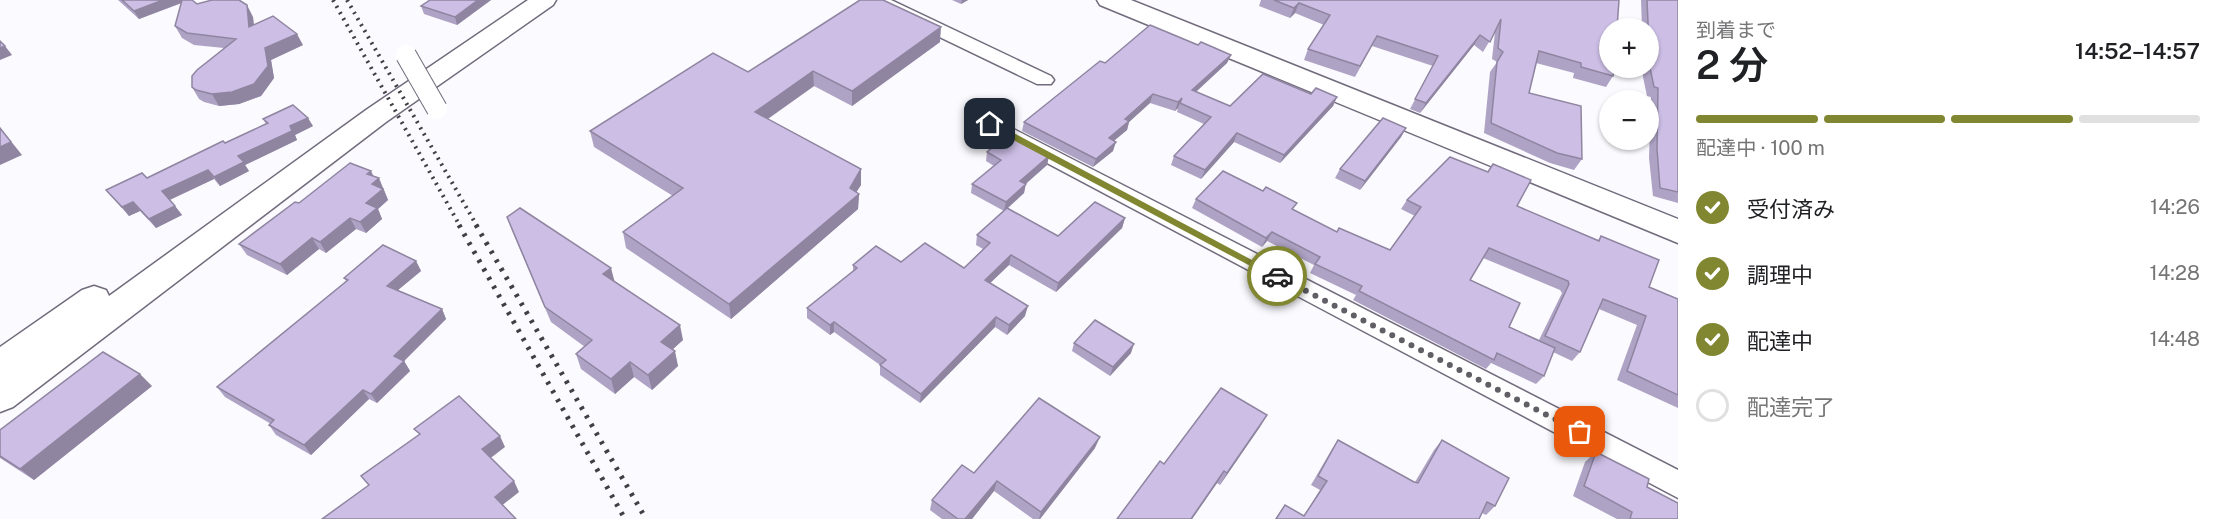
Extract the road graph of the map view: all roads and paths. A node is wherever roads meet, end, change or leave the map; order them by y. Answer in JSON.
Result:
{"nodes":[{"id":1,"x":516,"y":0,"type":"edge"},
{"id":2,"x":544,"y":0,"type":"edge"},
{"id":3,"x":877,"y":0,"type":"edge"},
{"id":4,"x":1108,"y":0,"type":"edge"},
{"id":5,"x":406,"y":56,"type":"dead end"},
{"id":6,"x":1044,"y":80,"type":"dead end"},
{"id":7,"x":437,"y":109,"type":"dead end"},
{"id":8,"x":990,"y":124,"type":"dead end"},
{"id":9,"x":1678,"y":232,"type":"edge"},
{"id":10,"x":0,"y":366,"type":"edge"},
{"id":11,"x":0,"y":396,"type":"edge"},
{"id":12,"x":1678,"y":485,"type":"edge"}],
"edges":[{"from":1,"to":10,"type":"street"},
{"from":2,"to":11,"type":"street"},
{"from":3,"to":6,"type":"street"},
{"from":4,"to":9,"type":"street"},
{"from":5,"to":7,"type":"street","bridge":true},
{"from":8,"to":12,"type":"street"}]}
